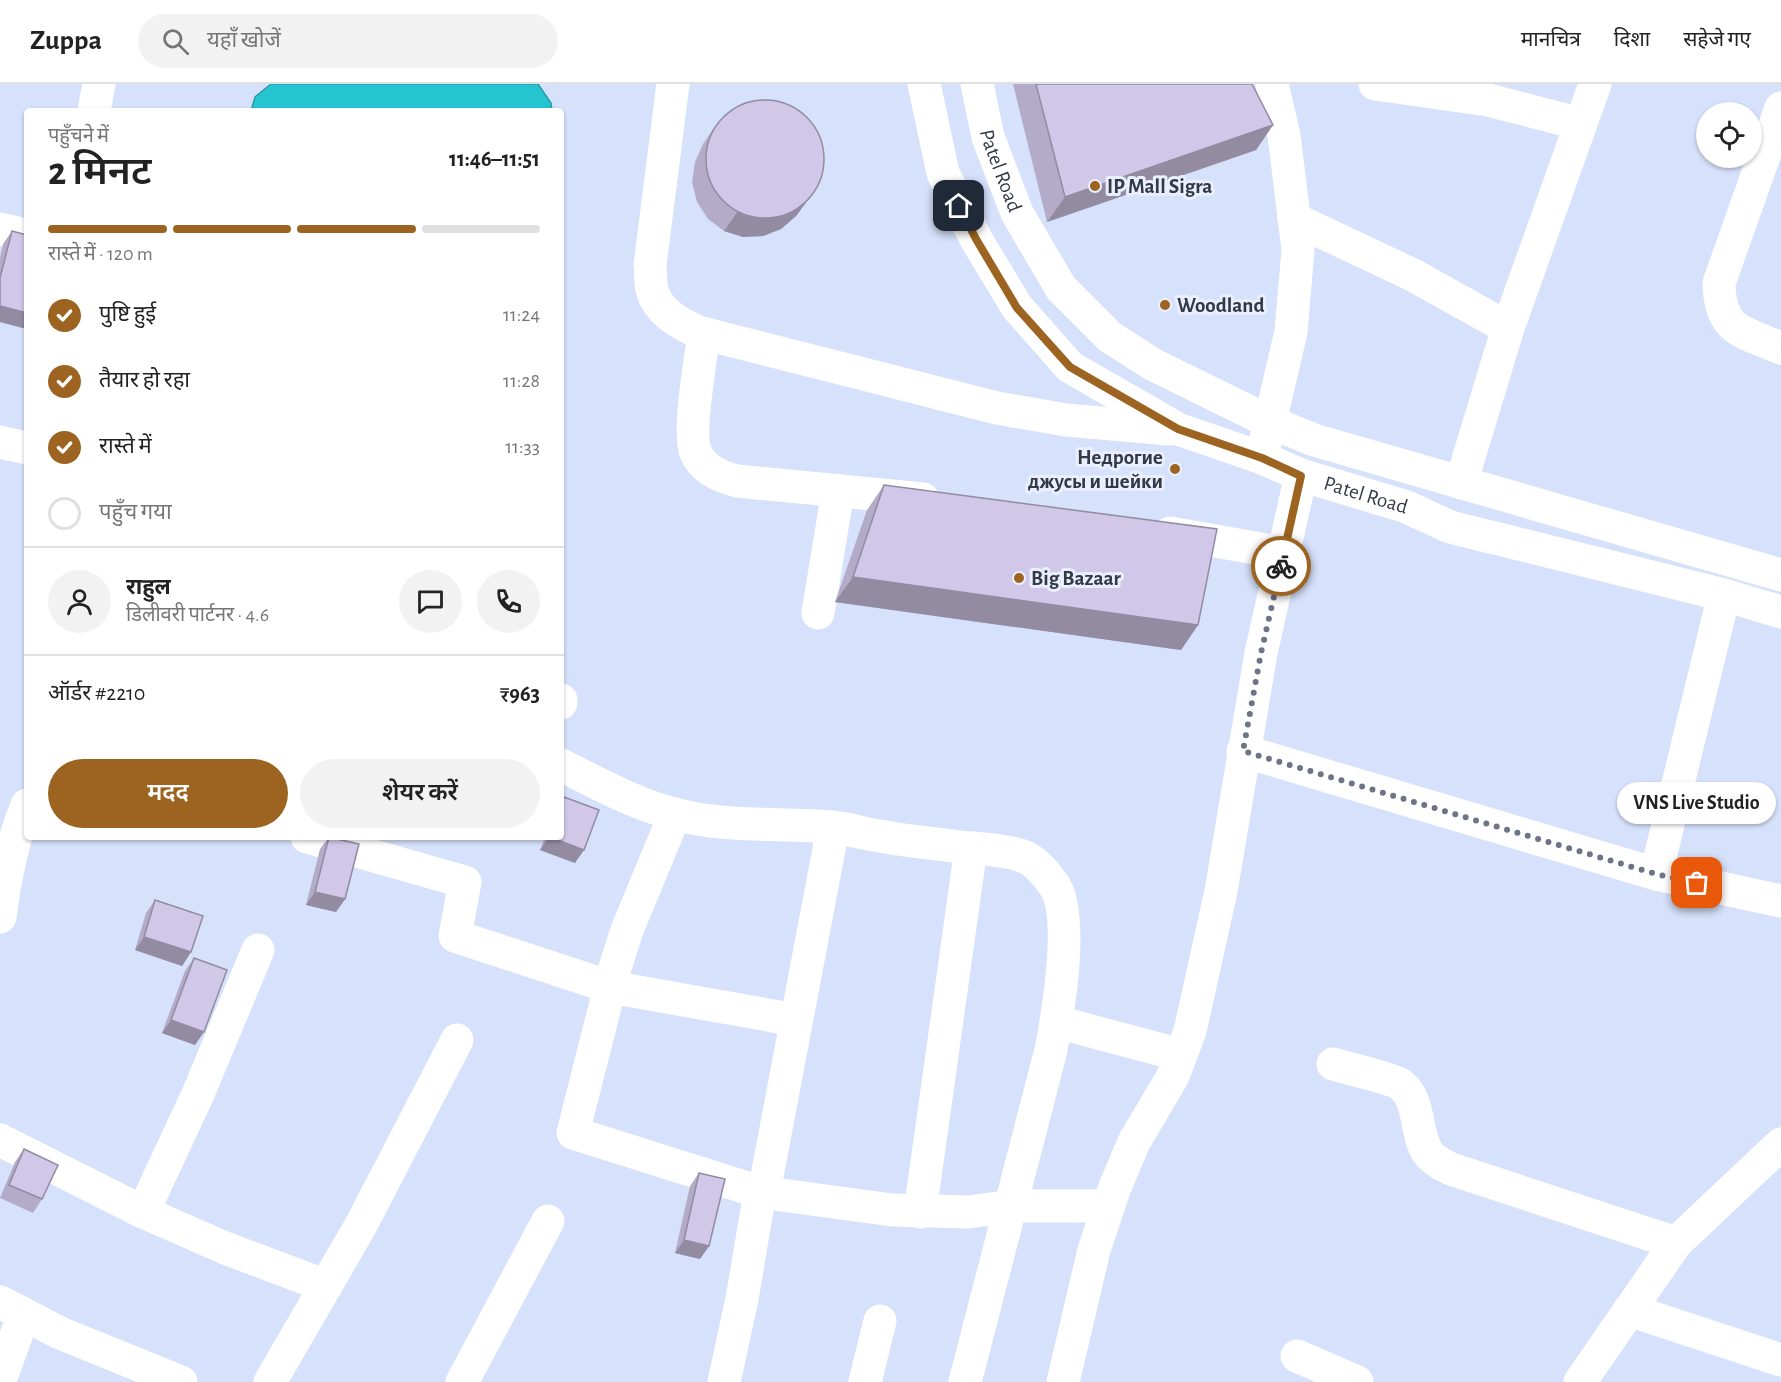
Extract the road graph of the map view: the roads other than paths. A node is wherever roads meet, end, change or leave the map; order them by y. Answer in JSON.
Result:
{"nodes":[{"id":1,"x":99,"y":84,"type":"edge"},
{"id":2,"x":673,"y":84,"type":"edge"},
{"id":3,"x":924,"y":84,"type":"edge"},
{"id":4,"x":977,"y":84,"type":"edge"},
{"id":5,"x":1272,"y":84,"type":"edge"},
{"id":6,"x":1375,"y":84,"type":"edge"},
{"id":7,"x":1595,"y":84,"type":"edge"},
{"id":8,"x":95,"y":108,"type":"edge"},
{"id":9,"x":1781,"y":108,"type":"edge"},
{"id":10,"x":1581,"y":124,"type":"junction"},
{"id":11,"x":1294,"y":219,"type":"junction"},
{"id":12,"x":0,"y":229,"type":"edge"},
{"id":13,"x":24,"y":234,"type":"edge"},
{"id":14,"x":1508,"y":328,"type":"junction"},
{"id":15,"x":704,"y":334,"type":"junction"},
{"id":16,"x":1781,"y":348,"type":"edge"},
{"id":17,"x":1270,"y":422,"type":"junction"},
{"id":18,"x":1178,"y":429,"type":"junction"},
{"id":19,"x":0,"y":442,"type":"edge"},
{"id":20,"x":24,"y":447,"type":"edge"},
{"id":21,"x":1262,"y":458,"type":"junction"},
{"id":22,"x":1301,"y":476,"type":"junction"},
{"id":23,"x":1461,"y":483,"type":"junction"},
{"id":24,"x":838,"y":490,"type":"junction"},
{"id":25,"x":957,"y":503,"type":"edge"},
{"id":26,"x":1143,"y":528,"type":"edge"},
{"id":27,"x":1284,"y":553,"type":"junction"},
{"id":28,"x":1781,"y":575,"type":"edge"},
{"id":29,"x":1724,"y":595,"type":"junction"},
{"id":30,"x":1781,"y":612,"type":"edge"},
{"id":31,"x":818,"y":613,"type":"dead end"},
{"id":32,"x":1243,"y":751,"type":"junction"},
{"id":33,"x":564,"y":767,"type":"edge"},
{"id":34,"x":24,"y":813,"type":"edge"},
{"id":35,"x":675,"y":814,"type":"junction"},
{"id":36,"x":833,"y":828,"type":"junction"},
{"id":37,"x":318,"y":840,"type":"edge"},
{"id":38,"x":971,"y":848,"type":"junction"},
{"id":39,"x":1656,"y":874,"type":"junction"},
{"id":40,"x":1781,"y":902,"type":"edge"},
{"id":41,"x":0,"y":917,"type":"edge"},
{"id":42,"x":258,"y":950,"type":"dead end"},
{"id":43,"x":610,"y":987,"type":"junction"},
{"id":44,"x":796,"y":1020,"type":"junction"},
{"id":45,"x":1057,"y":1022,"type":"junction"},
{"id":46,"x":457,"y":1040,"type":"dead end"},
{"id":47,"x":1181,"y":1055,"type":"junction"},
{"id":48,"x":1333,"y":1064,"type":"dead end"},
{"id":49,"x":0,"y":1140,"type":"edge"},
{"id":50,"x":1781,"y":1144,"type":"edge"},
{"id":51,"x":762,"y":1192,"type":"junction"},
{"id":52,"x":1011,"y":1206,"type":"junction"},
{"id":53,"x":1108,"y":1206,"type":"junction"},
{"id":54,"x":143,"y":1212,"type":"junction"},
{"id":55,"x":920,"y":1212,"type":"junction"},
{"id":56,"x":548,"y":1221,"type":"dead end"},
{"id":57,"x":1676,"y":1243,"type":"junction"},
{"id":58,"x":326,"y":1286,"type":"junction"},
{"id":59,"x":12,"y":1308,"type":"edge"},
{"id":60,"x":1629,"y":1310,"type":"junction"},
{"id":61,"x":880,"y":1321,"type":"dead end"},
{"id":62,"x":1297,"y":1356,"type":"dead end"},
{"id":63,"x":1774,"y":1366,"type":"edge"},
{"id":64,"x":0,"y":1380,"type":"edge"},
{"id":65,"x":181,"y":1382,"type":"edge"},
{"id":66,"x":270,"y":1382,"type":"edge"},
{"id":67,"x":462,"y":1382,"type":"edge"},
{"id":68,"x":724,"y":1382,"type":"edge"},
{"id":69,"x":865,"y":1382,"type":"edge"},
{"id":70,"x":965,"y":1382,"type":"edge"},
{"id":71,"x":1064,"y":1382,"type":"edge"},
{"id":72,"x":1357,"y":1382,"type":"edge"},
{"id":73,"x":1580,"y":1382,"type":"edge"}],
"edges":[{"from":1,"to":8,"type":"street"},
{"from":2,"to":15,"type":"street"},
{"from":3,"to":18,"type":"street","name":"Patel Road"},
{"from":4,"to":17,"type":"street","name":"Patel Road"},
{"from":5,"to":11,"type":"street"},
{"from":6,"to":10,"type":"street"},
{"from":7,"to":10,"type":"street"},
{"from":9,"to":16,"type":"street"},
{"from":10,"to":14,"type":"street"},
{"from":11,"to":14,"type":"street"},
{"from":11,"to":17,"type":"street"},
{"from":12,"to":13,"type":"street"},
{"from":14,"to":23,"type":"street"},
{"from":15,"to":18,"type":"street"},
{"from":15,"to":24,"type":"street"},
{"from":17,"to":21,"type":"street"},
{"from":17,"to":23,"type":"street","name":"Patel Road"},
{"from":18,"to":21,"type":"street","name":"Patel Road"},
{"from":19,"to":20,"type":"street"},
{"from":21,"to":22,"type":"street","name":"Patel Road"},
{"from":22,"to":27,"type":"street"},
{"from":22,"to":29,"type":"street","name":"Patel Road"},
{"from":23,"to":28,"type":"street","name":"Patel Road"},
{"from":24,"to":25,"type":"street"},
{"from":24,"to":31,"type":"street"},
{"from":26,"to":27,"type":"street"},
{"from":27,"to":32,"type":"street"},
{"from":29,"to":30,"type":"street","name":"Patel Road"},
{"from":29,"to":39,"type":"street"},
{"from":32,"to":39,"type":"street"},
{"from":32,"to":47,"type":"street"},
{"from":33,"to":35,"type":"street"},
{"from":34,"to":41,"type":"street"},
{"from":35,"to":36,"type":"street"},
{"from":35,"to":43,"type":"street"},
{"from":36,"to":38,"type":"street"},
{"from":36,"to":44,"type":"street"},
{"from":37,"to":43,"type":"street"},
{"from":38,"to":45,"type":"street"},
{"from":38,"to":55,"type":"street"},
{"from":39,"to":40,"type":"street"},
{"from":42,"to":54,"type":"street"},
{"from":43,"to":44,"type":"street"},
{"from":43,"to":51,"type":"street"},
{"from":44,"to":51,"type":"street"},
{"from":45,"to":47,"type":"street"},
{"from":45,"to":52,"type":"street"},
{"from":46,"to":58,"type":"street"},
{"from":47,"to":53,"type":"street"},
{"from":48,"to":57,"type":"street"},
{"from":49,"to":54,"type":"street"},
{"from":50,"to":57,"type":"street"},
{"from":51,"to":55,"type":"street"},
{"from":51,"to":68,"type":"street"},
{"from":52,"to":53,"type":"street"},
{"from":52,"to":55,"type":"street"},
{"from":52,"to":70,"type":"street"},
{"from":53,"to":71,"type":"street"},
{"from":54,"to":58,"type":"street"},
{"from":56,"to":67,"type":"street"},
{"from":57,"to":60,"type":"street"},
{"from":58,"to":66,"type":"street"},
{"from":59,"to":64,"type":"street"},
{"from":59,"to":65,"type":"street"},
{"from":60,"to":63,"type":"street"},
{"from":60,"to":73,"type":"street"},
{"from":61,"to":69,"type":"street"},
{"from":62,"to":72,"type":"street"}]}
